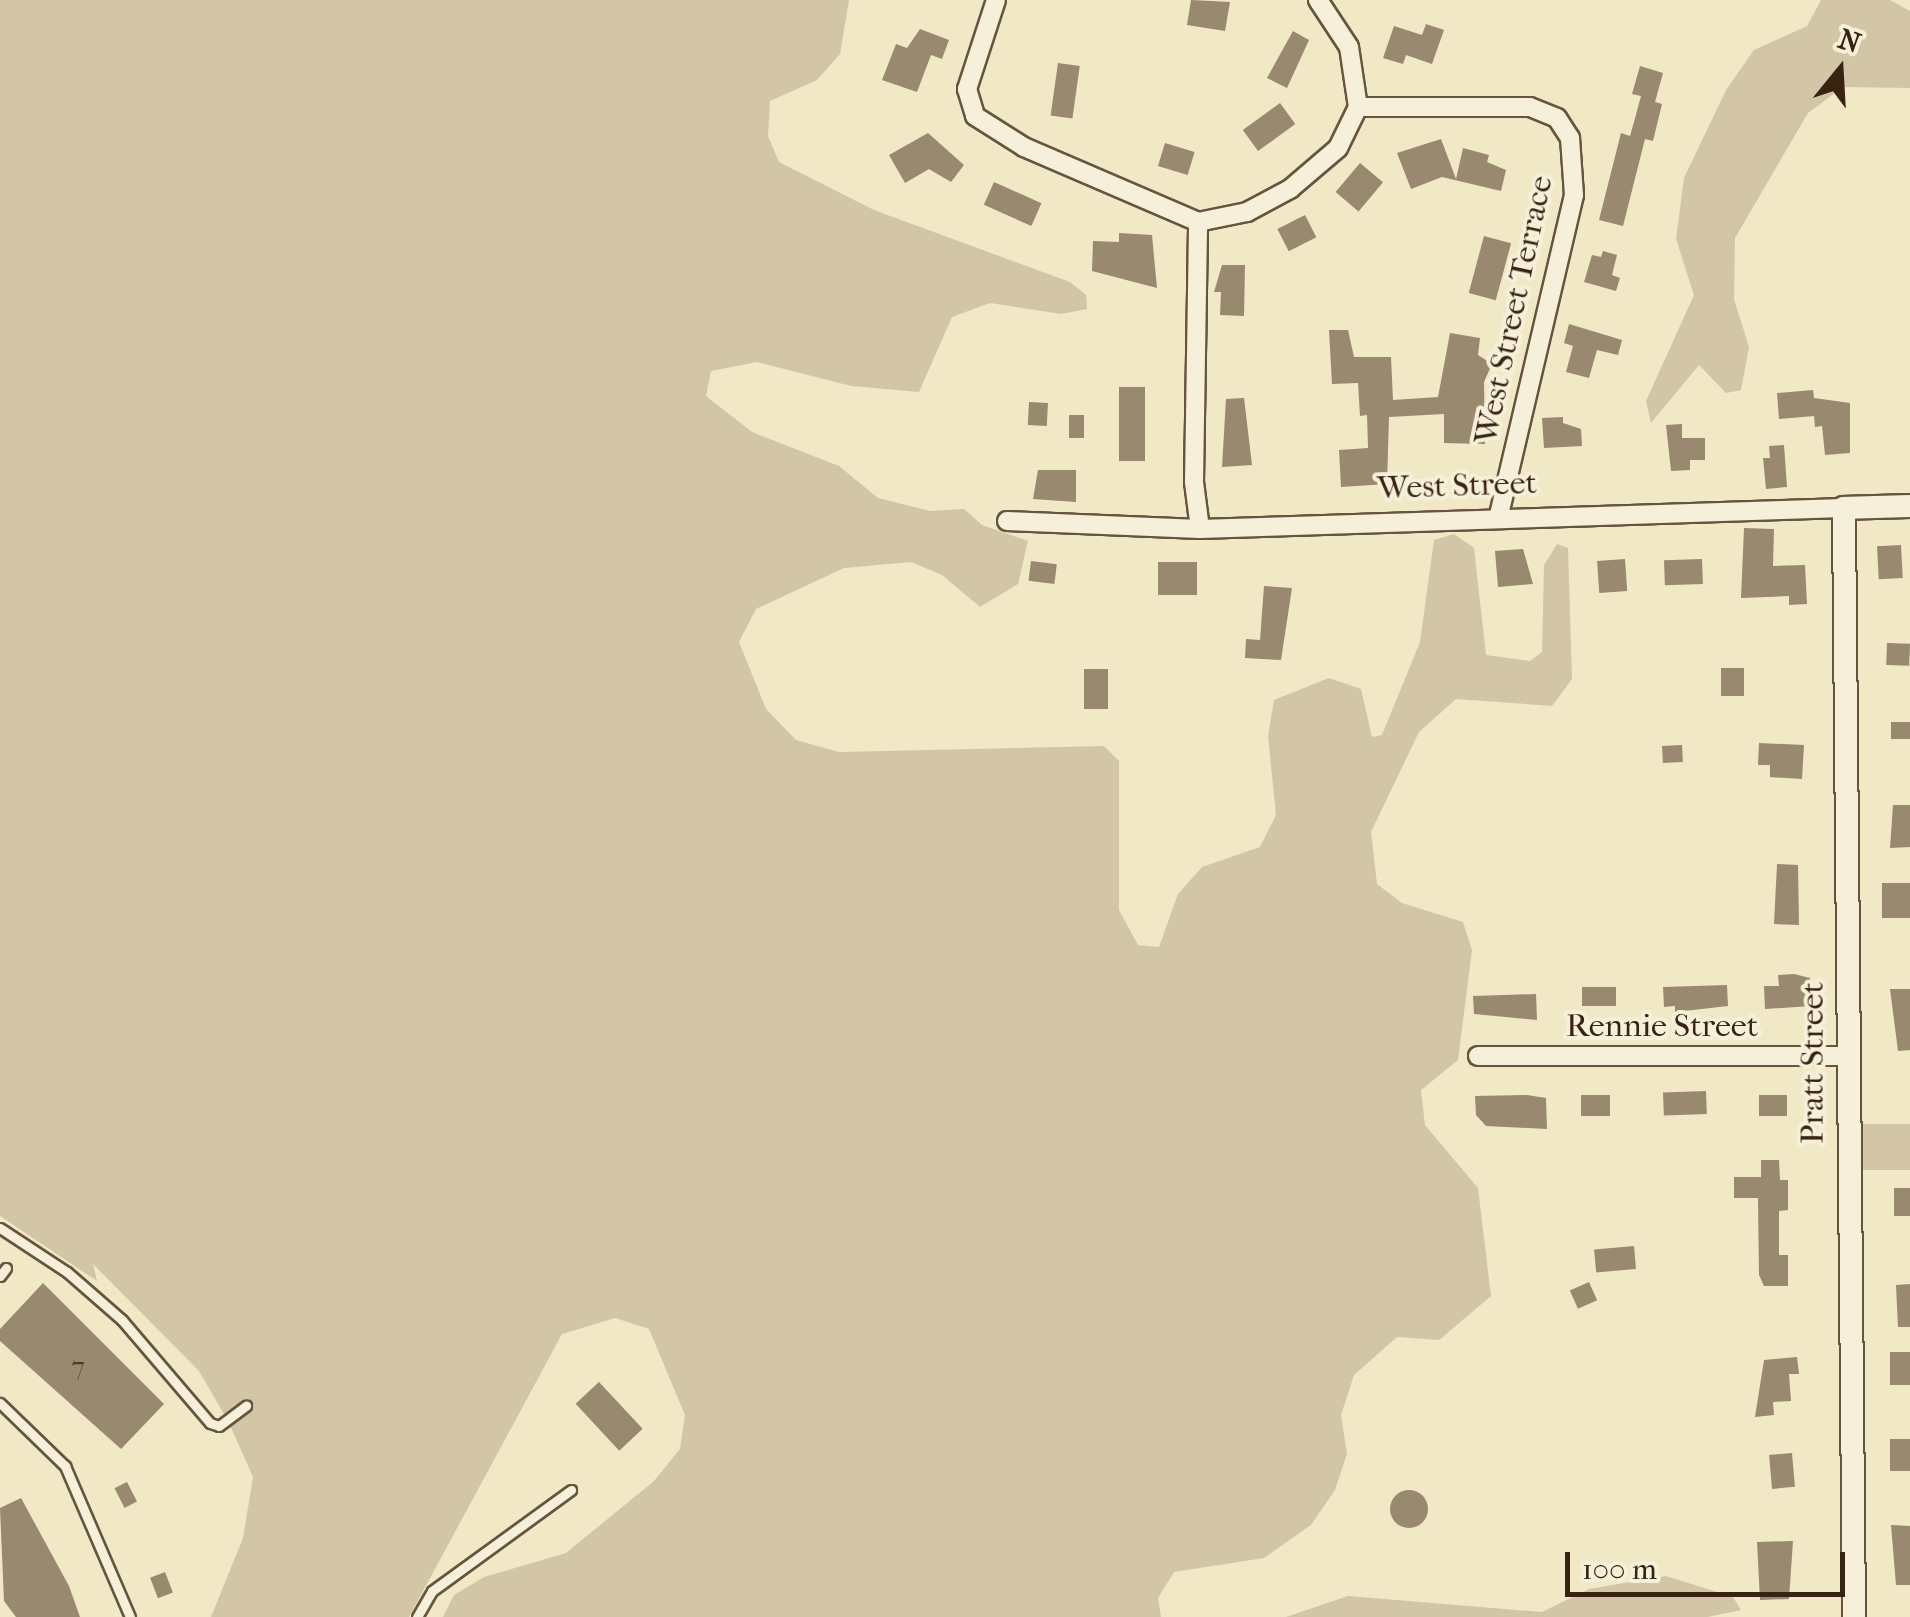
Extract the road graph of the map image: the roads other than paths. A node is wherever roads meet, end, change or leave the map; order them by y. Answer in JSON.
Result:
{"nodes":[{"id":1,"x":996,"y":0,"type":"edge"},
{"id":2,"x":1318,"y":0,"type":"edge"},
{"id":3,"x":1358,"y":107,"type":"junction"},
{"id":4,"x":1198,"y":222,"type":"junction"},
{"id":5,"x":1910,"y":506,"type":"edge"},
{"id":6,"x":1844,"y":508,"type":"junction"},
{"id":7,"x":1499,"y":516,"type":"junction"},
{"id":8,"x":1006,"y":520,"type":"dead end"},
{"id":9,"x":1200,"y":530,"type":"junction"},
{"id":10,"x":1478,"y":1056,"type":"dead end"},
{"id":11,"x":1845,"y":1056,"type":"junction"},
{"id":12,"x":0,"y":1228,"type":"edge"},
{"id":13,"x":0,"y":1402,"type":"edge"},
{"id":14,"x":246,"y":1406,"type":"dead end"},
{"id":15,"x":572,"y":1490,"type":"dead end"},
{"id":16,"x":130,"y":1617,"type":"edge"},
{"id":17,"x":418,"y":1617,"type":"edge"},
{"id":18,"x":1854,"y":1617,"type":"edge"}],
"edges":[{"from":1,"to":4,"type":"street"},
{"from":2,"to":3,"type":"street"},
{"from":3,"to":4,"type":"street"},
{"from":3,"to":7,"type":"street","name":"West Street Terrace"},
{"from":4,"to":9,"type":"street"},
{"from":5,"to":6,"type":"street","name":"West Street"},
{"from":6,"to":7,"type":"street","name":"West Street"},
{"from":6,"to":11,"type":"street","name":"Pratt Street"},
{"from":7,"to":9,"type":"street","name":"West Street"},
{"from":8,"to":9,"type":"street","name":"West Street"},
{"from":10,"to":11,"type":"street","name":"Rennie Street"},
{"from":11,"to":18,"type":"street","name":"Pratt Street"},
{"from":12,"to":14,"type":"lane"},
{"from":13,"to":16,"type":"lane"},
{"from":15,"to":17,"type":"lane"}]}
